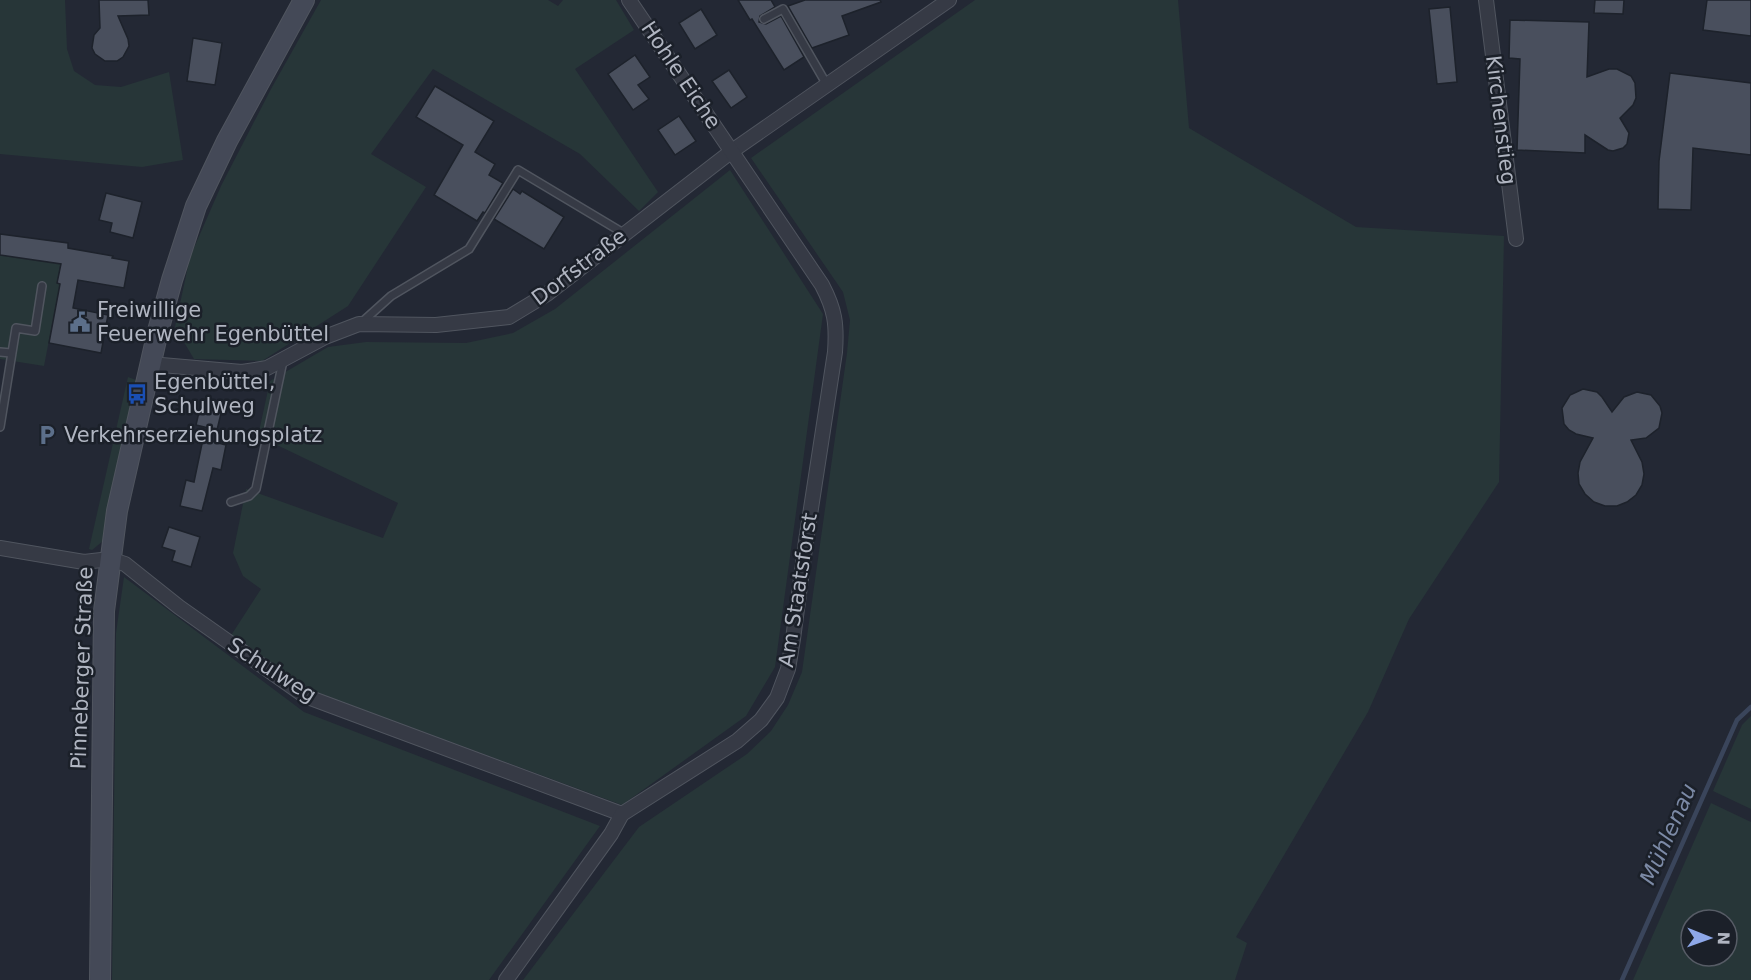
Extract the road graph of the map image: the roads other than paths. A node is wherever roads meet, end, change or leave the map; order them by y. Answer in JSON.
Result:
{"nodes":[{"id":1,"x":304,"y":0,"type":"edge"},
{"id":2,"x":630,"y":0,"type":"edge"},
{"id":3,"x":949,"y":0,"type":"edge"},
{"id":4,"x":1486,"y":0,"type":"edge"},
{"id":5,"x":764,"y":19,"type":"dead end"},
{"id":6,"x":827,"y":84,"type":"junction"},
{"id":7,"x":732,"y":151,"type":"junction"},
{"id":8,"x":625,"y":234,"type":"junction"},
{"id":9,"x":1516,"y":239,"type":"dead end"},
{"id":10,"x":42,"y":286,"type":"dead end"},
{"id":11,"x":359,"y":324,"type":"junction"},
{"id":12,"x":0,"y":352,"type":"edge"},
{"id":13,"x":11,"y":353,"type":"junction"},
{"id":14,"x":284,"y":358,"type":"junction"},
{"id":15,"x":150,"y":364,"type":"junction"},
{"id":16,"x":0,"y":427,"type":"edge"},
{"id":17,"x":231,"y":502,"type":"dead end"},
{"id":18,"x":0,"y":548,"type":"edge"},
{"id":19,"x":110,"y":559,"type":"junction"},
{"id":20,"x":622,"y":814,"type":"junction"},
{"id":21,"x":100,"y":980,"type":"edge"},
{"id":22,"x":506,"y":980,"type":"edge"}],
"edges":[{"from":1,"to":15,"type":"main road","name":"Pinneberger Straße"},
{"from":2,"to":7,"type":"street","name":"Hohle Eiche"},
{"from":3,"to":6,"type":"street","name":"Dorfstraße"},
{"from":4,"to":9,"type":"street","name":"Kirchenstieg"},
{"from":5,"to":6,"type":"lane"},
{"from":6,"to":7,"type":"street","name":"Dorfstraße"},
{"from":7,"to":8,"type":"street","name":"Dorfstraße"},
{"from":7,"to":20,"type":"street","name":"Am Staatsforst"},
{"from":8,"to":11,"type":"street","name":"Dorfstraße"},
{"from":8,"to":11,"type":"lane"},
{"from":10,"to":13,"type":"lane"},
{"from":11,"to":14,"type":"street","name":"Dorfstraße"},
{"from":12,"to":13,"type":"lane"},
{"from":13,"to":16,"type":"lane"},
{"from":14,"to":15,"type":"street","name":"Dorfstraße"},
{"from":14,"to":17,"type":"lane"},
{"from":15,"to":19,"type":"main road","name":"Pinneberger Straße"},
{"from":18,"to":19,"type":"street"},
{"from":19,"to":20,"type":"street","name":"Schulweg"},
{"from":19,"to":21,"type":"main road","name":"Pinneberger Straße"},
{"from":20,"to":22,"type":"street","name":"Am Staatsforst"}]}
